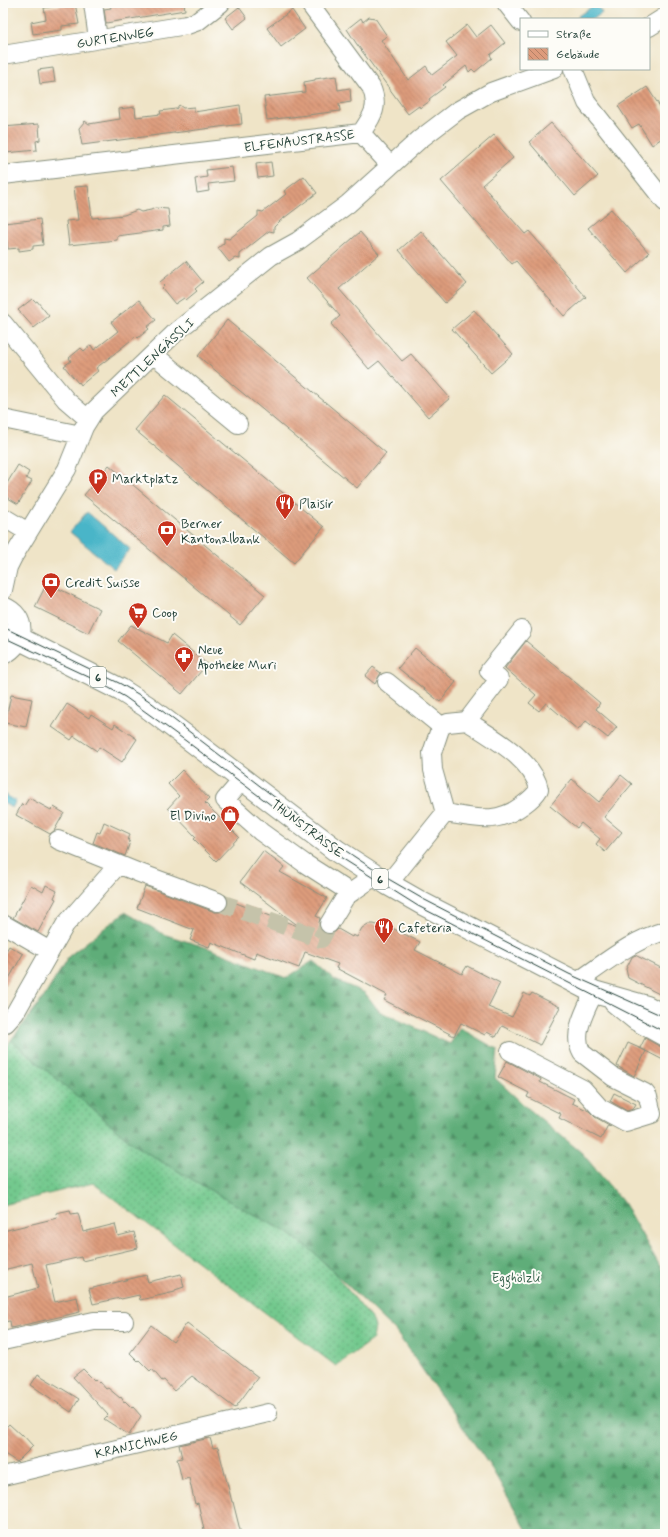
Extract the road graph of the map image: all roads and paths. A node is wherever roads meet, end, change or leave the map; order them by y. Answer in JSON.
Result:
{"nodes":[{"id":1,"x":93,"y":3,"type":"edge"},
{"id":2,"x":221,"y":3,"type":"edge"},
{"id":3,"x":309,"y":3,"type":"edge"},
{"id":4,"x":506,"y":3,"type":"edge"},
{"id":5,"x":665,"y":17,"type":"edge"},
{"id":6,"x":520,"y":21,"type":"edge"},
{"id":7,"x":650,"y":26,"type":"edge"},
{"id":8,"x":98,"y":39,"type":"junction"},
{"id":9,"x":3,"y":55,"type":"edge"},
{"id":10,"x":549,"y":70,"type":"edge"},
{"id":11,"x":573,"y":70,"type":"edge"},
{"id":12,"x":361,"y":133,"type":"junction"},
{"id":13,"x":390,"y":165,"type":"junction"},
{"id":14,"x":3,"y":175,"type":"edge"},
{"id":15,"x":665,"y":202,"type":"edge"},
{"id":16,"x":3,"y":323,"type":"edge"},
{"id":17,"x":154,"y":354,"type":"junction"},
{"id":18,"x":3,"y":419,"type":"edge"},
{"id":19,"x":238,"y":424,"type":"dead end"},
{"id":20,"x":85,"y":427,"type":"junction"},
{"id":21,"x":3,"y":517,"type":"edge"},
{"id":22,"x":28,"y":532,"type":"junction"},
{"id":23,"x":3,"y":590,"type":"edge"},
{"id":24,"x":3,"y":608,"type":"edge"},
{"id":25,"x":522,"y":630,"type":"dead end"},
{"id":26,"x":11,"y":635,"type":"edge"},
{"id":27,"x":3,"y":653,"type":"edge"},
{"id":28,"x":387,"y":682,"type":"dead end"},
{"id":29,"x":467,"y":721,"type":"junction"},
{"id":30,"x":441,"y":726,"type":"junction"},
{"id":31,"x":242,"y":779,"type":"junction"},
{"id":32,"x":445,"y":813,"type":"junction"},
{"id":33,"x":58,"y":840,"type":"dead end"},
{"id":34,"x":118,"y":864,"type":"junction"},
{"id":35,"x":381,"y":880,"type":"junction"},
{"id":36,"x":350,"y":893,"type":"junction"},
{"id":37,"x":218,"y":902,"type":"tunnel mouth"},
{"id":38,"x":3,"y":924,"type":"edge"},
{"id":39,"x":329,"y":924,"type":"tunnel mouth"},
{"id":40,"x":665,"y":931,"type":"edge"},
{"id":41,"x":50,"y":951,"type":"junction"},
{"id":42,"x":593,"y":990,"type":"junction"},
{"id":43,"x":665,"y":1017,"type":"edge"},
{"id":44,"x":3,"y":1022,"type":"edge"},
{"id":45,"x":665,"y":1035,"type":"edge"},
{"id":46,"x":510,"y":1051,"type":"dead end"},
{"id":47,"x":659,"y":1117,"type":"edge"},
{"id":48,"x":124,"y":1321,"type":"dead end"},
{"id":49,"x":3,"y":1341,"type":"edge"},
{"id":50,"x":268,"y":1413,"type":"dead end"},
{"id":51,"x":3,"y":1476,"type":"edge"}],
"edges":[{"from":1,"to":8,"type":"street"},
{"from":2,"to":8,"type":"street","name":"GURTENWEG"},
{"from":3,"to":12,"type":"street"},
{"from":4,"to":6,"type":"street"},
{"from":5,"to":7,"type":"street"},
{"from":8,"to":9,"type":"street","name":"GURTENWEG"},
{"from":10,"to":13,"type":"street"},
{"from":11,"to":15,"type":"street"},
{"from":12,"to":13,"type":"street","name":"ELFENAUSTRASSE"},
{"from":12,"to":14,"type":"street","name":"ELFENAUSTRASSE"},
{"from":13,"to":17,"type":"street","name":"METTLENGÄSSLI"},
{"from":16,"to":20,"type":"street"},
{"from":17,"to":19,"type":"street"},
{"from":17,"to":20,"type":"street","name":"METTLENGÄSSLI"},
{"from":18,"to":20,"type":"street"},
{"from":20,"to":22,"type":"street","name":"METTLENGÄSSLI"},
{"from":21,"to":22,"type":"street"},
{"from":22,"to":23,"type":"street","name":"METTLENGÄSSLI"},
{"from":24,"to":26,"type":"main road"},
{"from":25,"to":29,"type":"street"},
{"from":26,"to":27,"type":"main road"},
{"from":26,"to":31,"type":"main road","name":"THUNSTRASSE","number":"6"},
{"from":28,"to":30,"type":"street"},
{"from":29,"to":30,"type":"street"},
{"from":29,"to":32,"type":"street"},
{"from":30,"to":32,"type":"street"},
{"from":31,"to":35,"type":"main road","name":"THUNSTRASSE","number":"6"},
{"from":31,"to":36,"type":"street"},
{"from":32,"to":35,"type":"street"},
{"from":33,"to":34,"type":"street"},
{"from":34,"to":37,"type":"street"},
{"from":34,"to":41,"type":"street"},
{"from":35,"to":36,"type":"street"},
{"from":35,"to":42,"type":"main road","name":"THUNSTRASSE","number":"6"},
{"from":36,"to":39,"type":"street"},
{"from":38,"to":41,"type":"street"},
{"from":40,"to":42,"type":"street"},
{"from":41,"to":44,"type":"street"},
{"from":42,"to":43,"type":"main road","name":"THUNSTRASSE","number":"6"},
{"from":42,"to":45,"type":"main road","name":"THUNSTRASSE","number":"6"},
{"from":42,"to":47,"type":"street"},
{"from":46,"to":47,"type":"street"},
{"from":48,"to":49,"type":"street"},
{"from":50,"to":51,"type":"street","name":"KRANICHWEG"}]}
